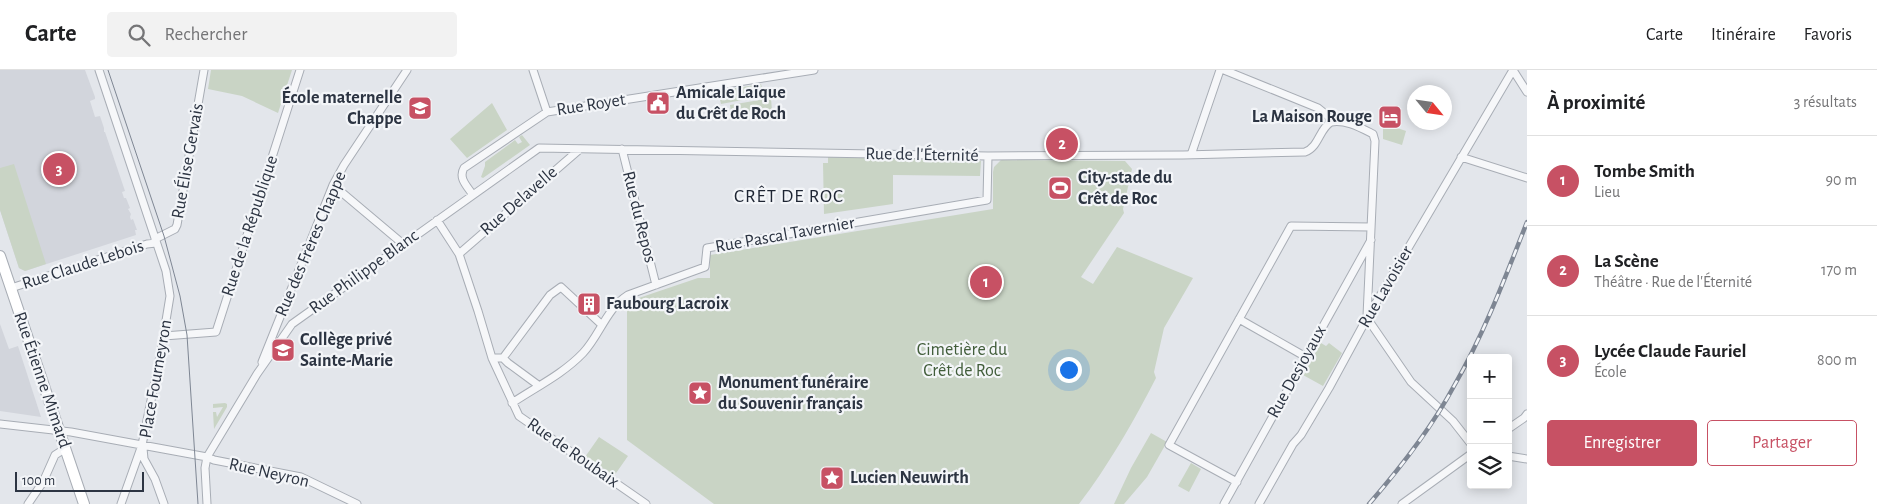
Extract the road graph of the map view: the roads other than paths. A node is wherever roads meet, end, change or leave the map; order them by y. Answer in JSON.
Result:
{"nodes":[{"id":1,"x":99,"y":70,"type":"edge"},
{"id":2,"x":204,"y":70,"type":"edge"},
{"id":3,"x":300,"y":70,"type":"edge"},
{"id":4,"x":407,"y":70,"type":"edge"},
{"id":5,"x":533,"y":70,"type":"edge"},
{"id":6,"x":814,"y":70,"type":"edge"},
{"id":7,"x":1222,"y":70,"type":"edge"},
{"id":8,"x":1513,"y":70,"type":"edge"},
{"id":9,"x":1527,"y":92,"type":"edge"},
{"id":10,"x":547,"y":112,"type":"junction"},
{"id":11,"x":1331,"y":122,"type":"junction"},
{"id":12,"x":539,"y":148,"type":"joint"},
{"id":13,"x":580,"y":148,"type":"junction"},
{"id":14,"x":622,"y":149,"type":"junction"},
{"id":15,"x":1192,"y":155,"type":"junction"},
{"id":16,"x":988,"y":156,"type":"junction"},
{"id":17,"x":1461,"y":157,"type":"junction"},
{"id":18,"x":1527,"y":178,"type":"edge"},
{"id":19,"x":333,"y":185,"type":"junction"},
{"id":20,"x":474,"y":195,"type":"junction"},
{"id":21,"x":437,"y":220,"type":"junction"},
{"id":22,"x":1371,"y":227,"type":"junction"},
{"id":23,"x":1371,"y":240,"type":"junction"},
{"id":24,"x":156,"y":241,"type":"junction"},
{"id":25,"x":403,"y":244,"type":"junction"},
{"id":26,"x":459,"y":254,"type":"junction"},
{"id":27,"x":0,"y":256,"type":"edge"},
{"id":28,"x":656,"y":285,"type":"junction"},
{"id":29,"x":11,"y":288,"type":"junction"},
{"id":30,"x":1367,"y":318,"type":"junction"},
{"id":31,"x":1239,"y":319,"type":"junction"},
{"id":32,"x":602,"y":325,"type":"junction"},
{"id":33,"x":164,"y":336,"type":"junction"},
{"id":34,"x":1306,"y":357,"type":"junction"},
{"id":35,"x":492,"y":358,"type":"junction"},
{"id":36,"x":503,"y":358,"type":"junction"},
{"id":37,"x":257,"y":374,"type":"junction"},
{"id":38,"x":538,"y":385,"type":"junction"},
{"id":39,"x":512,"y":403,"type":"junction"},
{"id":40,"x":1527,"y":414,"type":"edge"},
{"id":41,"x":0,"y":424,"type":"edge"},
{"id":42,"x":1512,"y":426,"type":"edge"},
{"id":43,"x":60,"y":431,"type":"junction"},
{"id":44,"x":1467,"y":439,"type":"edge"},
{"id":45,"x":142,"y":445,"type":"junction"},
{"id":46,"x":66,"y":448,"type":"junction"},
{"id":47,"x":207,"y":457,"type":"junction"},
{"id":48,"x":1467,"y":457,"type":"edge"},
{"id":49,"x":1512,"y":457,"type":"edge"},
{"id":50,"x":1527,"y":459,"type":"edge"},
{"id":51,"x":1237,"y":482,"type":"junction"},
{"id":52,"x":28,"y":504,"type":"edge"},
{"id":53,"x":84,"y":504,"type":"edge"},
{"id":54,"x":121,"y":504,"type":"edge"},
{"id":55,"x":164,"y":504,"type":"edge"},
{"id":56,"x":208,"y":504,"type":"edge"},
{"id":57,"x":357,"y":504,"type":"edge"},
{"id":58,"x":646,"y":504,"type":"edge"},
{"id":59,"x":1224,"y":504,"type":"edge"},
{"id":60,"x":1259,"y":504,"type":"edge"},
{"id":61,"x":1402,"y":504,"type":"edge"}],
"edges":[{"from":1,"to":24,"type":"street","name":"Place Fourneyron"},
{"from":2,"to":24,"type":"street","name":"Rue Élise Gervais"},
{"from":3,"to":33,"type":"street","name":"Rue de la République"},
{"from":4,"to":19,"type":"street","name":"Rue des Frères Chappe"},
{"from":5,"to":10,"type":"street"},
{"from":6,"to":10,"type":"street","name":"Rue Royet"},
{"from":7,"to":11,"type":"street"},
{"from":7,"to":15,"type":"street"},
{"from":8,"to":9,"type":"street"},
{"from":8,"to":17,"type":"street","name":"Rue Lavoisier"},
{"from":10,"to":20,"type":"street","name":"Rue Royet"},
{"from":11,"to":15,"type":"street","name":"Rue de l'Éternité"},
{"from":11,"to":22,"type":"street"},
{"from":12,"to":13,"type":"street","name":"Rue de l'Éternité"},
{"from":12,"to":20,"type":"street","name":"Rue Philippe Blanc"},
{"from":13,"to":14,"type":"street","name":"Rue de l'Éternité"},
{"from":13,"to":26,"type":"street","name":"Rue Delavelle"},
{"from":14,"to":16,"type":"street","name":"Rue de l'Éternité"},
{"from":14,"to":28,"type":"street","name":"Rue du Repos"},
{"from":15,"to":16,"type":"street","name":"Rue de l'Éternité"},
{"from":16,"to":28,"type":"street","name":"Rue Pascal Tavernier"},
{"from":17,"to":18,"type":"street"},
{"from":17,"to":30,"type":"street","name":"Rue Lavoisier"},
{"from":19,"to":25,"type":"street"},
{"from":19,"to":37,"type":"street","name":"Rue des Frères Chappe"},
{"from":20,"to":21,"type":"street","name":"Rue Philippe Blanc"},
{"from":21,"to":25,"type":"street","name":"Rue Philippe Blanc"},
{"from":21,"to":26,"type":"street","name":"Rue de Roubaix"},
{"from":22,"to":23,"type":"street"},
{"from":22,"to":31,"type":"street"},
{"from":23,"to":30,"type":"street"},
{"from":23,"to":34,"type":"street","name":"Rue Desjoyaux"},
{"from":24,"to":29,"type":"street","name":"Rue Claude Lebois"},
{"from":24,"to":33,"type":"street","name":"Place Fourneyron"},
{"from":25,"to":37,"type":"street","name":"Rue Philippe Blanc"},
{"from":26,"to":35,"type":"street","name":"Rue de Roubaix"},
{"from":27,"to":29,"type":"main road","name":"Rue Étienne Mimard"},
{"from":28,"to":32,"type":"street","name":"Rue Pascal Tavernier"},
{"from":29,"to":43,"type":"main road","name":"Rue Étienne Mimard"},
{"from":30,"to":44,"type":"street"},
{"from":30,"to":60,"type":"street","name":"Rue Lavoisier"},
{"from":31,"to":34,"type":"street"},
{"from":31,"to":51,"type":"street"},
{"from":32,"to":36,"type":"street"},
{"from":32,"to":38,"type":"street","name":"Rue Pascal Tavernier"},
{"from":33,"to":45,"type":"street","name":"Place Fourneyron"},
{"from":34,"to":51,"type":"street","name":"Rue Desjoyaux"},
{"from":35,"to":36,"type":"street"},
{"from":35,"to":39,"type":"street","name":"Rue de Roubaix"},
{"from":36,"to":38,"type":"street"},
{"from":37,"to":47,"type":"street"},
{"from":38,"to":39,"type":"street","name":"Rue Pascal Tavernier"},
{"from":39,"to":58,"type":"street","name":"Rue de Roubaix"},
{"from":40,"to":42,"type":"street"},
{"from":41,"to":43,"type":"street"},
{"from":43,"to":45,"type":"street"},
{"from":43,"to":46,"type":"main road","name":"Rue Étienne Mimard"},
{"from":45,"to":47,"type":"street","name":"Place Fourneyron"},
{"from":45,"to":54,"type":"street"},
{"from":45,"to":55,"type":"street"},
{"from":46,"to":52,"type":"street"},
{"from":46,"to":53,"type":"main road","name":"Rue Étienne Mimard"},
{"from":47,"to":56,"type":"street"},
{"from":47,"to":57,"type":"street","name":"Rue Neyron"},
{"from":48,"to":61,"type":"street"},
{"from":49,"to":50,"type":"street"},
{"from":51,"to":59,"type":"street","name":"Rue Desjoyaux"}]}
